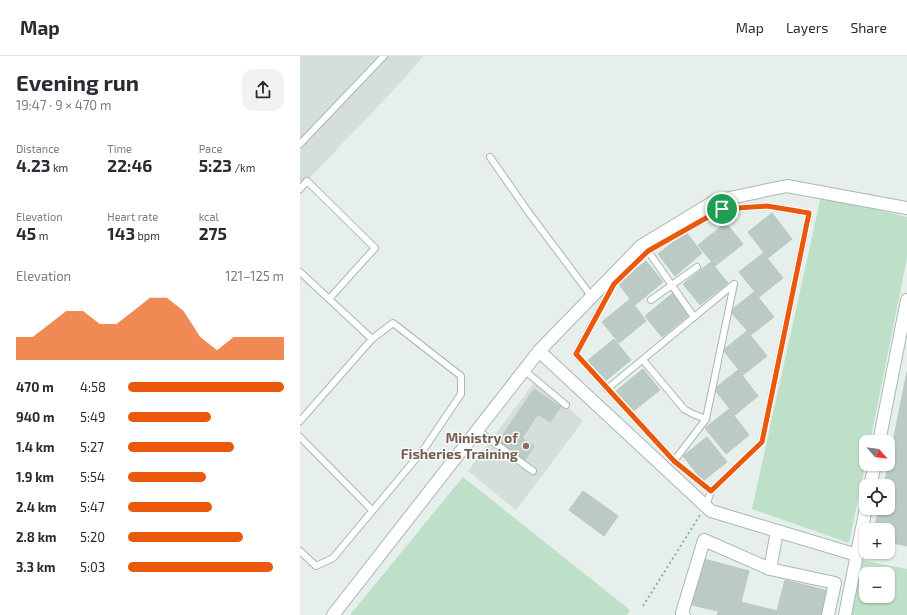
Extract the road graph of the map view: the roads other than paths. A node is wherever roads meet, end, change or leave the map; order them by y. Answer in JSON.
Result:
{"nodes":[{"id":1,"x":384,"y":56,"type":"edge"},
{"id":2,"x":300,"y":144,"type":"edge"},
{"id":3,"x":490,"y":157,"type":"dead end"},
{"id":4,"x":300,"y":188,"type":"edge"},
{"id":5,"x":907,"y":208,"type":"edge"},
{"id":6,"x":648,"y":251,"type":"junction"},
{"id":7,"x":697,"y":267,"type":"dead end"},
{"id":8,"x":300,"y":272,"type":"edge"},
{"id":9,"x":672,"y":285,"type":"junction"},
{"id":10,"x":592,"y":297,"type":"junction"},
{"id":11,"x":329,"y":299,"type":"junction"},
{"id":12,"x":651,"y":300,"type":"dead end"},
{"id":13,"x":907,"y":300,"type":"edge"},
{"id":14,"x":694,"y":317,"type":"junction"},
{"id":15,"x":372,"y":339,"type":"junction"},
{"id":16,"x":539,"y":351,"type":"junction"},
{"id":17,"x":643,"y":360,"type":"junction"},
{"id":18,"x":524,"y":370,"type":"junction"},
{"id":19,"x":607,"y":389,"type":"junction"},
{"id":20,"x":566,"y":405,"type":"dead end"},
{"id":21,"x":706,"y":419,"type":"junction"},
{"id":22,"x":300,"y":421,"type":"edge"},
{"id":23,"x":477,"y":430,"type":"junction"},
{"id":24,"x":880,"y":435,"type":"edge"},
{"id":25,"x":300,"y":437,"type":"edge"},
{"id":26,"x":674,"y":461,"type":"junction"},
{"id":27,"x":533,"y":471,"type":"dead end"},
{"id":28,"x":711,"y":491,"type":"junction"},
{"id":29,"x":706,"y":506,"type":"junction"},
{"id":30,"x":372,"y":510,"type":"junction"},
{"id":31,"x":865,"y":515,"type":"edge"},
{"id":32,"x":777,"y":531,"type":"junction"},
{"id":33,"x":300,"y":551,"type":"edge"},
{"id":34,"x":857,"y":555,"type":"junction"},
{"id":35,"x":770,"y":569,"type":"junction"},
{"id":36,"x":333,"y":615,"type":"edge"},
{"id":37,"x":684,"y":615,"type":"edge"},
{"id":38,"x":828,"y":615,"type":"edge"},
{"id":39,"x":845,"y":615,"type":"edge"}],
"edges":[{"from":1,"to":2,"type":"lane"},
{"from":3,"to":10,"type":"lane"},
{"from":4,"to":11,"type":"lane"},
{"from":5,"to":10,"type":"street"},
{"from":6,"to":9,"type":"lane"},
{"from":6,"to":19,"type":"lane"},
{"from":6,"to":28,"type":"lane"},
{"from":7,"to":9,"type":"lane"},
{"from":8,"to":11,"type":"lane"},
{"from":9,"to":12,"type":"lane"},
{"from":9,"to":14,"type":"lane"},
{"from":10,"to":16,"type":"street"},
{"from":11,"to":15,"type":"lane"},
{"from":13,"to":24,"type":"street"},
{"from":14,"to":17,"type":"lane"},
{"from":14,"to":21,"type":"lane"},
{"from":15,"to":22,"type":"lane"},
{"from":15,"to":30,"type":"lane"},
{"from":16,"to":18,"type":"street"},
{"from":16,"to":29,"type":"street"},
{"from":17,"to":19,"type":"lane"},
{"from":17,"to":21,"type":"lane"},
{"from":18,"to":20,"type":"lane"},
{"from":18,"to":23,"type":"street"},
{"from":19,"to":26,"type":"lane"},
{"from":21,"to":26,"type":"lane"},
{"from":23,"to":27,"type":"lane"},
{"from":23,"to":36,"type":"street"},
{"from":25,"to":30,"type":"lane"},
{"from":26,"to":28,"type":"lane"},
{"from":28,"to":29,"type":"lane"},
{"from":29,"to":32,"type":"street"},
{"from":30,"to":33,"type":"lane"},
{"from":31,"to":34,"type":"street"},
{"from":32,"to":34,"type":"street"},
{"from":32,"to":35,"type":"street"},
{"from":34,"to":39,"type":"street"},
{"from":35,"to":37,"type":"street"},
{"from":35,"to":38,"type":"street"}]}
